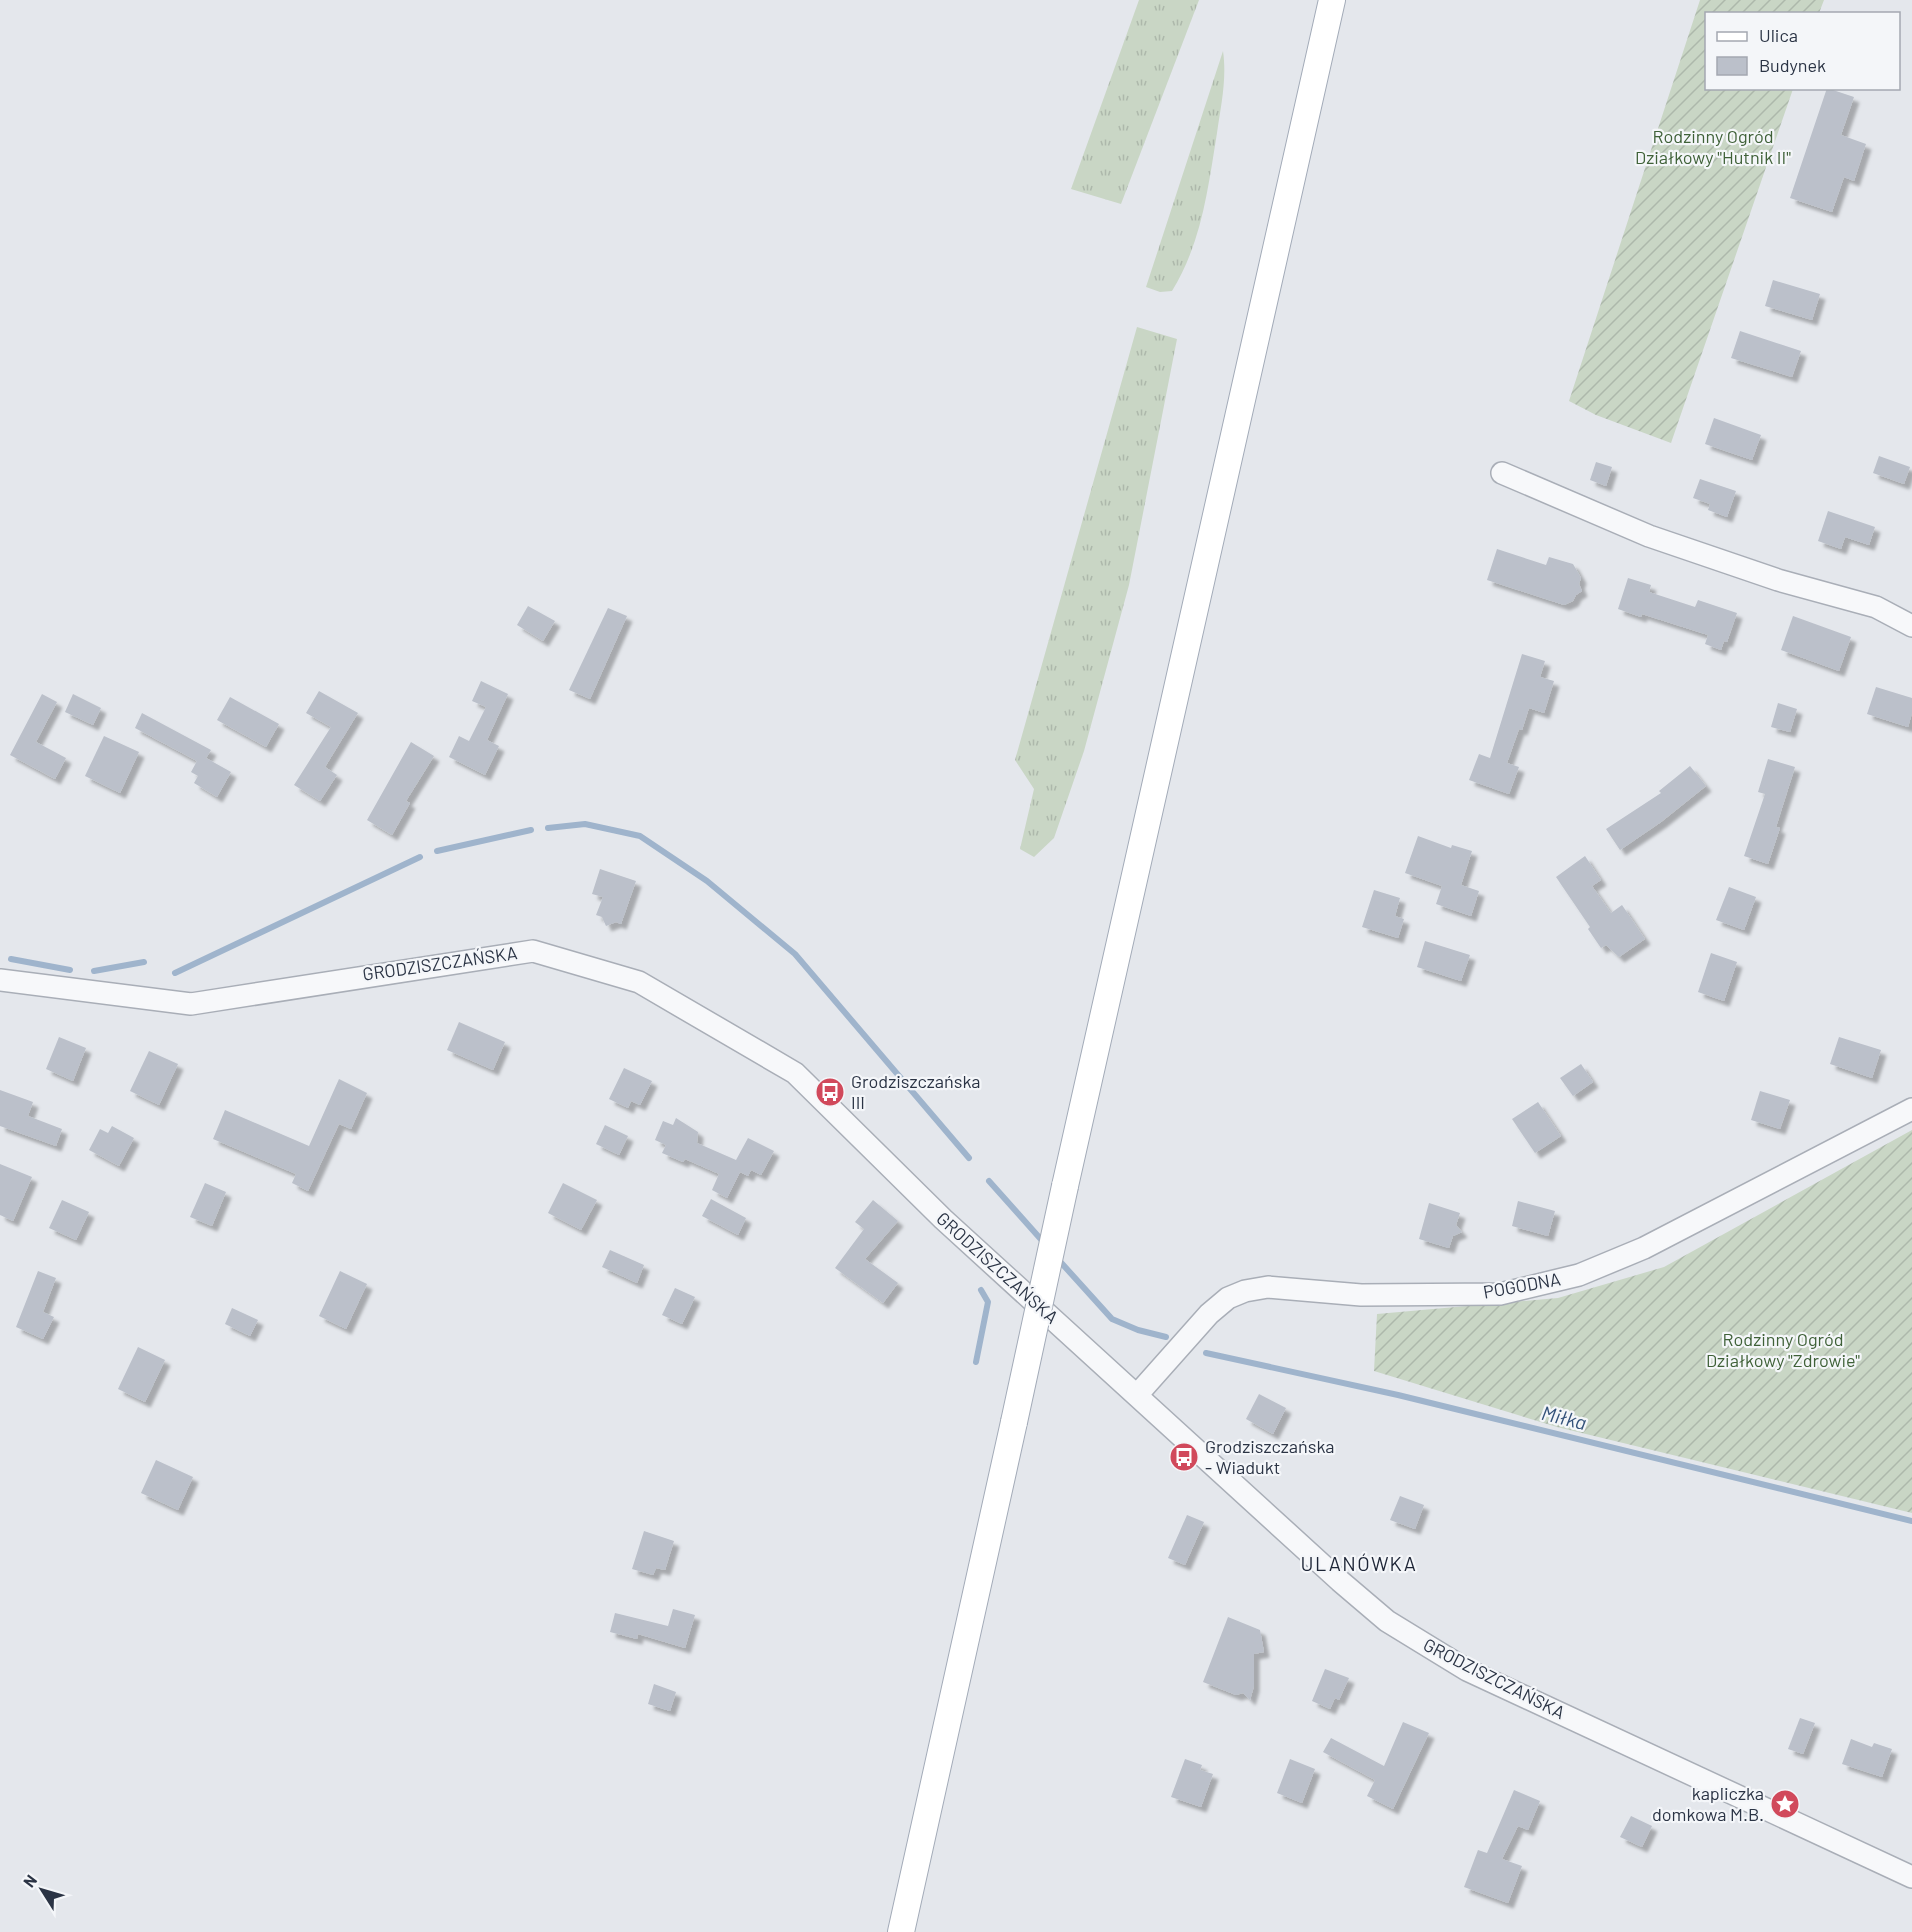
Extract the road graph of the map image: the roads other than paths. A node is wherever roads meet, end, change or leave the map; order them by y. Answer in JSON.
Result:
{"nodes":[{"id":1,"x":1332,"y":0,"type":"edge"},
{"id":2,"x":1502,"y":473,"type":"dead end"},
{"id":3,"x":1912,"y":627,"type":"edge"},
{"id":4,"x":0,"y":980,"type":"edge"},
{"id":5,"x":1912,"y":1109,"type":"edge"},
{"id":6,"x":1137,"y":1395,"type":"junction"},
{"id":7,"x":1912,"y":1877,"type":"edge"},
{"id":8,"x":902,"y":1932,"type":"edge"}],
"edges":[{"from":1,"to":8,"type":"main road","bridge":true},
{"from":2,"to":3,"type":"street"},
{"from":4,"to":6,"type":"street","name":"GRODZISZCZAŃSKA"},
{"from":5,"to":6,"type":"street","name":"POGODNA"},
{"from":6,"to":7,"type":"street","name":"GRODZISZCZAŃSKA"}]}
